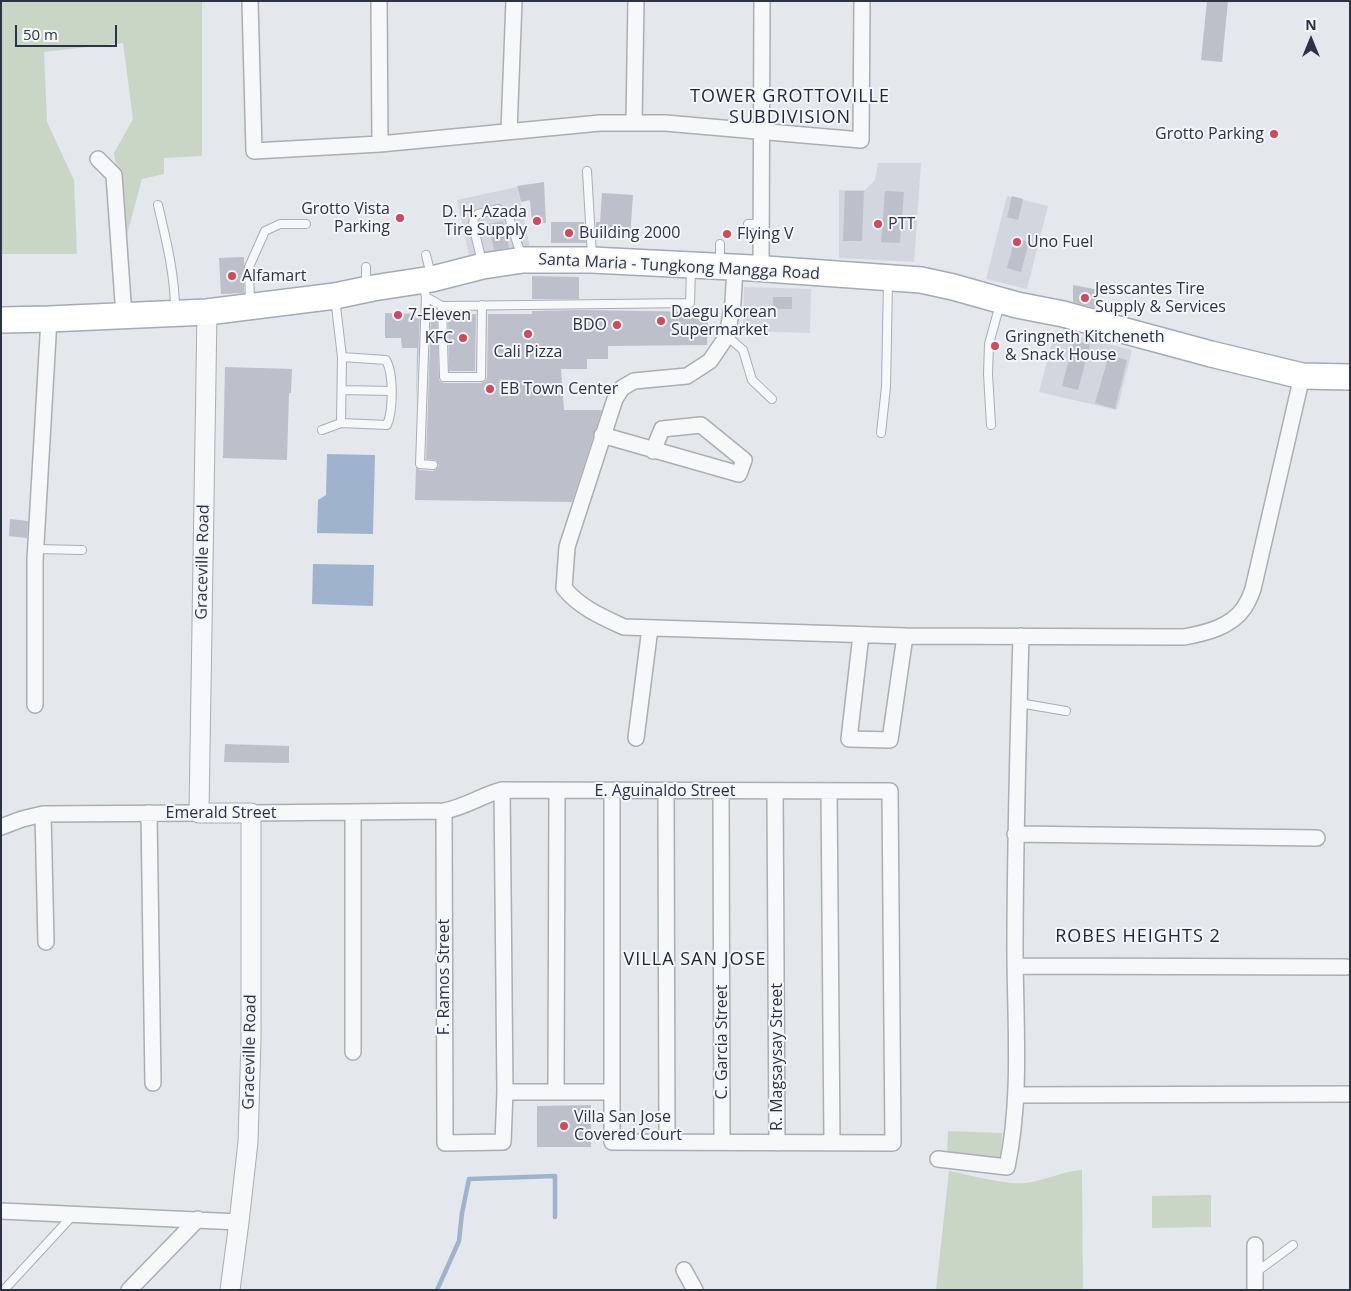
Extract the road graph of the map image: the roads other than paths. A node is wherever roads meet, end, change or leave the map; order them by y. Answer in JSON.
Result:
{"nodes":[{"id":1,"x":250,"y":1,"type":"edge"},
{"id":2,"x":379,"y":1,"type":"edge"},
{"id":3,"x":514,"y":1,"type":"edge"},
{"id":4,"x":636,"y":1,"type":"edge"},
{"id":5,"x":762,"y":1,"type":"edge"},
{"id":6,"x":862,"y":1,"type":"edge"},
{"id":7,"x":634,"y":122,"type":"junction"},
{"id":8,"x":509,"y":131,"type":"junction"},
{"id":9,"x":762,"y":132,"type":"junction"},
{"id":10,"x":380,"y":144,"type":"junction"},
{"id":11,"x":98,"y":159,"type":"dead end"},
{"id":12,"x":587,"y":171,"type":"dead end"},
{"id":13,"x":158,"y":205,"type":"dead end"},
{"id":14,"x":306,"y":224,"type":"dead end"},
{"id":15,"x":426,"y":255,"type":"dead end"},
{"id":16,"x":523,"y":260,"type":"junction"},
{"id":17,"x":592,"y":260,"type":"junction"},
{"id":18,"x":725,"y":260,"type":"junction"},
{"id":19,"x":483,"y":266,"type":"junction"},
{"id":20,"x":691,"y":266,"type":"junction"},
{"id":21,"x":761,"y":269,"type":"junction"},
{"id":22,"x":888,"y":277,"type":"junction"},
{"id":23,"x":427,"y":286,"type":"junction"},
{"id":24,"x":335,"y":296,"type":"junction"},
{"id":25,"x":1001,"y":300,"type":"junction"},
{"id":26,"x":482,"y":305,"type":"junction"},
{"id":27,"x":442,"y":306,"type":"junction"},
{"id":28,"x":250,"y":307,"type":"junction"},
{"id":29,"x":207,"y":312,"type":"junction"},
{"id":30,"x":175,"y":314,"type":"junction"},
{"id":31,"x":124,"y":316,"type":"junction"},
{"id":32,"x":50,"y":319,"type":"junction"},
{"id":33,"x":1,"y":320,"type":"edge"},
{"id":34,"x":727,"y":336,"type":"junction"},
{"id":35,"x":342,"y":357,"type":"junction"},
{"id":36,"x":1302,"y":376,"type":"junction"},
{"id":37,"x":1350,"y":377,"type":"edge"},
{"id":38,"x":342,"y":390,"type":"junction"},
{"id":39,"x":391,"y":391,"type":"junction"},
{"id":40,"x":772,"y":399,"type":"dead end"},
{"id":41,"x":341,"y":423,"type":"junction"},
{"id":42,"x":991,"y":426,"type":"dead end"},
{"id":43,"x":322,"y":430,"type":"dead end"},
{"id":44,"x":881,"y":433,"type":"dead end"},
{"id":45,"x":602,"y":435,"type":"junction"},
{"id":46,"x":653,"y":451,"type":"junction"},
{"id":47,"x":433,"y":465,"type":"dead end"},
{"id":48,"x":37,"y":549,"type":"junction"},
{"id":49,"x":82,"y":550,"type":"dead end"},
{"id":50,"x":650,"y":628,"type":"junction"},
{"id":51,"x":861,"y":635,"type":"junction"},
{"id":52,"x":905,"y":636,"type":"junction"},
{"id":53,"x":1021,"y":636,"type":"junction"},
{"id":54,"x":1019,"y":703,"type":"junction"},
{"id":55,"x":34,"y":705,"type":"dead end"},
{"id":56,"x":1066,"y":711,"type":"dead end"},
{"id":57,"x":636,"y":738,"type":"dead end"},
{"id":58,"x":502,"y":790,"type":"junction"},
{"id":59,"x":557,"y":790,"type":"junction"},
{"id":60,"x":612,"y":791,"type":"junction"},
{"id":61,"x":666,"y":791,"type":"junction"},
{"id":62,"x":721,"y":791,"type":"junction"},
{"id":63,"x":775,"y":791,"type":"junction"},
{"id":64,"x":829,"y":791,"type":"junction"},
{"id":65,"x":444,"y":811,"type":"junction"},
{"id":66,"x":353,"y":812,"type":"junction"},
{"id":67,"x":149,"y":813,"type":"junction"},
{"id":68,"x":199,"y":813,"type":"junction"},
{"id":69,"x":251,"y":813,"type":"junction"},
{"id":70,"x":43,"y":814,"type":"junction"},
{"id":71,"x":1,"y":826,"type":"edge"},
{"id":72,"x":1015,"y":834,"type":"junction"},
{"id":73,"x":1317,"y":838,"type":"dead end"},
{"id":74,"x":46,"y":942,"type":"dead end"},
{"id":75,"x":1015,"y":966,"type":"junction"},
{"id":76,"x":1346,"y":967,"type":"dead end"},
{"id":77,"x":353,"y":1052,"type":"dead end"},
{"id":78,"x":153,"y":1082,"type":"dead end"},
{"id":79,"x":505,"y":1092,"type":"junction"},
{"id":80,"x":556,"y":1092,"type":"junction"},
{"id":81,"x":612,"y":1092,"type":"junction"},
{"id":82,"x":1350,"y":1094,"type":"edge"},
{"id":83,"x":1016,"y":1095,"type":"junction"},
{"id":84,"x":667,"y":1142,"type":"junction"},
{"id":85,"x":722,"y":1142,"type":"junction"},
{"id":86,"x":777,"y":1143,"type":"junction"},
{"id":87,"x":832,"y":1143,"type":"junction"},
{"id":88,"x":938,"y":1159,"type":"dead end"},
{"id":89,"x":1,"y":1211,"type":"edge"},
{"id":90,"x":74,"y":1214,"type":"junction"},
{"id":91,"x":198,"y":1219,"type":"junction"},
{"id":92,"x":239,"y":1222,"type":"junction"},
{"id":93,"x":1255,"y":1245,"type":"dead end"},
{"id":94,"x":1294,"y":1245,"type":"dead end"},
{"id":95,"x":684,"y":1270,"type":"dead end"},
{"id":96,"x":1255,"y":1273,"type":"junction"},
{"id":97,"x":4,"y":1290,"type":"edge"},
{"id":98,"x":129,"y":1290,"type":"edge"},
{"id":99,"x":230,"y":1290,"type":"edge"},
{"id":100,"x":696,"y":1290,"type":"edge"},
{"id":101,"x":1255,"y":1290,"type":"edge"}],
"edges":[{"from":1,"to":10,"type":"street"},
{"from":2,"to":10,"type":"street"},
{"from":3,"to":8,"type":"street"},
{"from":4,"to":7,"type":"street"},
{"from":5,"to":9,"type":"street"},
{"from":6,"to":9,"type":"street"},
{"from":7,"to":8,"type":"street"},
{"from":7,"to":9,"type":"street"},
{"from":8,"to":10,"type":"street"},
{"from":9,"to":21,"type":"street"},
{"from":11,"to":31,"type":"street"},
{"from":12,"to":17,"type":"lane"},
{"from":13,"to":30,"type":"lane"},
{"from":14,"to":28,"type":"lane"},
{"from":15,"to":23,"type":"lane"},
{"from":16,"to":17,"type":"main road","name":"Santa Maria - Tungkong Mangga Road"},
{"from":16,"to":19,"type":"main road","name":"Santa Maria - Tungkong Mangga Road"},
{"from":16,"to":19,"type":"lane"},
{"from":17,"to":20,"type":"main road","name":"Santa Maria - Tungkong Mangga Road"},
{"from":18,"to":20,"type":"main road","name":"Santa Maria - Tungkong Mangga Road"},
{"from":18,"to":21,"type":"main road","name":"Santa Maria - Tungkong Mangga Road"},
{"from":18,"to":34,"type":"street"},
{"from":19,"to":23,"type":"main road","name":"Santa Maria - Tungkong Mangga Road"},
{"from":20,"to":26,"type":"lane"},
{"from":21,"to":22,"type":"main road","name":"Santa Maria - Tungkong Mangga Road"},
{"from":22,"to":25,"type":"main road","name":"Santa Maria - Tungkong Mangga Road"},
{"from":22,"to":44,"type":"lane"},
{"from":23,"to":24,"type":"main road","name":"Santa Maria - Tungkong Mangga Road"},
{"from":23,"to":27,"type":"lane"},
{"from":23,"to":47,"type":"lane"},
{"from":24,"to":28,"type":"main road","name":"Santa Maria - Tungkong Mangga Road"},
{"from":24,"to":35,"type":"lane"},
{"from":25,"to":36,"type":"main road","name":"Santa Maria - Tungkong Mangga Road"},
{"from":25,"to":42,"type":"lane"},
{"from":26,"to":27,"type":"lane"},
{"from":26,"to":27,"type":"lane"},
{"from":28,"to":29,"type":"main road","name":"Santa Maria - Tungkong Mangga Road"},
{"from":29,"to":30,"type":"main road","name":"Santa Maria - Tungkong Mangga Road"},
{"from":29,"to":68,"type":"street","name":"Graceville Road"},
{"from":30,"to":31,"type":"main road","name":"Santa Maria - Tungkong Mangga Road"},
{"from":31,"to":32,"type":"main road","name":"Santa Maria - Tungkong Mangga Road"},
{"from":32,"to":33,"type":"main road","name":"Santa Maria - Tungkong Mangga Road"},
{"from":32,"to":48,"type":"street"},
{"from":34,"to":40,"type":"lane"},
{"from":34,"to":45,"type":"street"},
{"from":35,"to":38,"type":"lane"},
{"from":35,"to":39,"type":"lane"},
{"from":36,"to":37,"type":"main road","name":"Santa Maria - Tungkong Mangga Road"},
{"from":36,"to":53,"type":"street"},
{"from":38,"to":39,"type":"lane"},
{"from":38,"to":41,"type":"lane"},
{"from":39,"to":41,"type":"lane"},
{"from":41,"to":43,"type":"lane"},
{"from":45,"to":46,"type":"street"},
{"from":45,"to":50,"type":"street"},
{"from":46,"to":46,"type":"street"},
{"from":48,"to":49,"type":"lane"},
{"from":48,"to":55,"type":"street"},
{"from":50,"to":51,"type":"street"},
{"from":50,"to":57,"type":"street"},
{"from":51,"to":52,"type":"street"},
{"from":51,"to":52,"type":"street"},
{"from":52,"to":53,"type":"street"},
{"from":53,"to":54,"type":"street"},
{"from":54,"to":56,"type":"lane"},
{"from":54,"to":72,"type":"street"},
{"from":58,"to":59,"type":"street","name":"E. Aguinaldo Street"},
{"from":58,"to":65,"type":"street","name":"E. Aguinaldo Street"},
{"from":58,"to":79,"type":"street"},
{"from":59,"to":60,"type":"street","name":"E. Aguinaldo Street"},
{"from":59,"to":80,"type":"street"},
{"from":60,"to":61,"type":"street","name":"E. Aguinaldo Street"},
{"from":60,"to":81,"type":"street"},
{"from":61,"to":62,"type":"street","name":"E. Aguinaldo Street"},
{"from":61,"to":84,"type":"street"},
{"from":62,"to":63,"type":"street","name":"E. Aguinaldo Street"},
{"from":62,"to":85,"type":"street","name":"C. Garcia Street"},
{"from":63,"to":64,"type":"street","name":"E. Aguinaldo Street"},
{"from":63,"to":86,"type":"street","name":"R. Magsaysay Street"},
{"from":64,"to":87,"type":"street"},
{"from":64,"to":87,"type":"street","name":"E. Aguinaldo Street"},
{"from":65,"to":66,"type":"street","name":"Emerald Street"},
{"from":65,"to":79,"type":"street","name":"F. Ramos Street"},
{"from":66,"to":69,"type":"street","name":"Emerald Street"},
{"from":66,"to":77,"type":"street"},
{"from":67,"to":68,"type":"street","name":"Emerald Street"},
{"from":67,"to":70,"type":"street","name":"Emerald Street"},
{"from":67,"to":78,"type":"street"},
{"from":68,"to":69,"type":"street","name":"Emerald Street"},
{"from":69,"to":92,"type":"street","name":"Graceville Road"},
{"from":70,"to":71,"type":"street","name":"Emerald Street"},
{"from":70,"to":74,"type":"street"},
{"from":72,"to":73,"type":"street"},
{"from":72,"to":75,"type":"street"},
{"from":75,"to":76,"type":"street"},
{"from":75,"to":83,"type":"street"},
{"from":79,"to":80,"type":"street"},
{"from":80,"to":81,"type":"street"},
{"from":81,"to":84,"type":"street"},
{"from":82,"to":83,"type":"street"},
{"from":83,"to":88,"type":"street"},
{"from":84,"to":85,"type":"street"},
{"from":85,"to":86,"type":"street"},
{"from":86,"to":87,"type":"street"},
{"from":89,"to":90,"type":"street"},
{"from":90,"to":91,"type":"street"},
{"from":90,"to":97,"type":"lane"},
{"from":91,"to":92,"type":"street"},
{"from":91,"to":98,"type":"street"},
{"from":92,"to":99,"type":"street","name":"Graceville Road"},
{"from":93,"to":96,"type":"street"},
{"from":94,"to":96,"type":"lane"},
{"from":95,"to":100,"type":"street"},
{"from":96,"to":101,"type":"street"}]}
